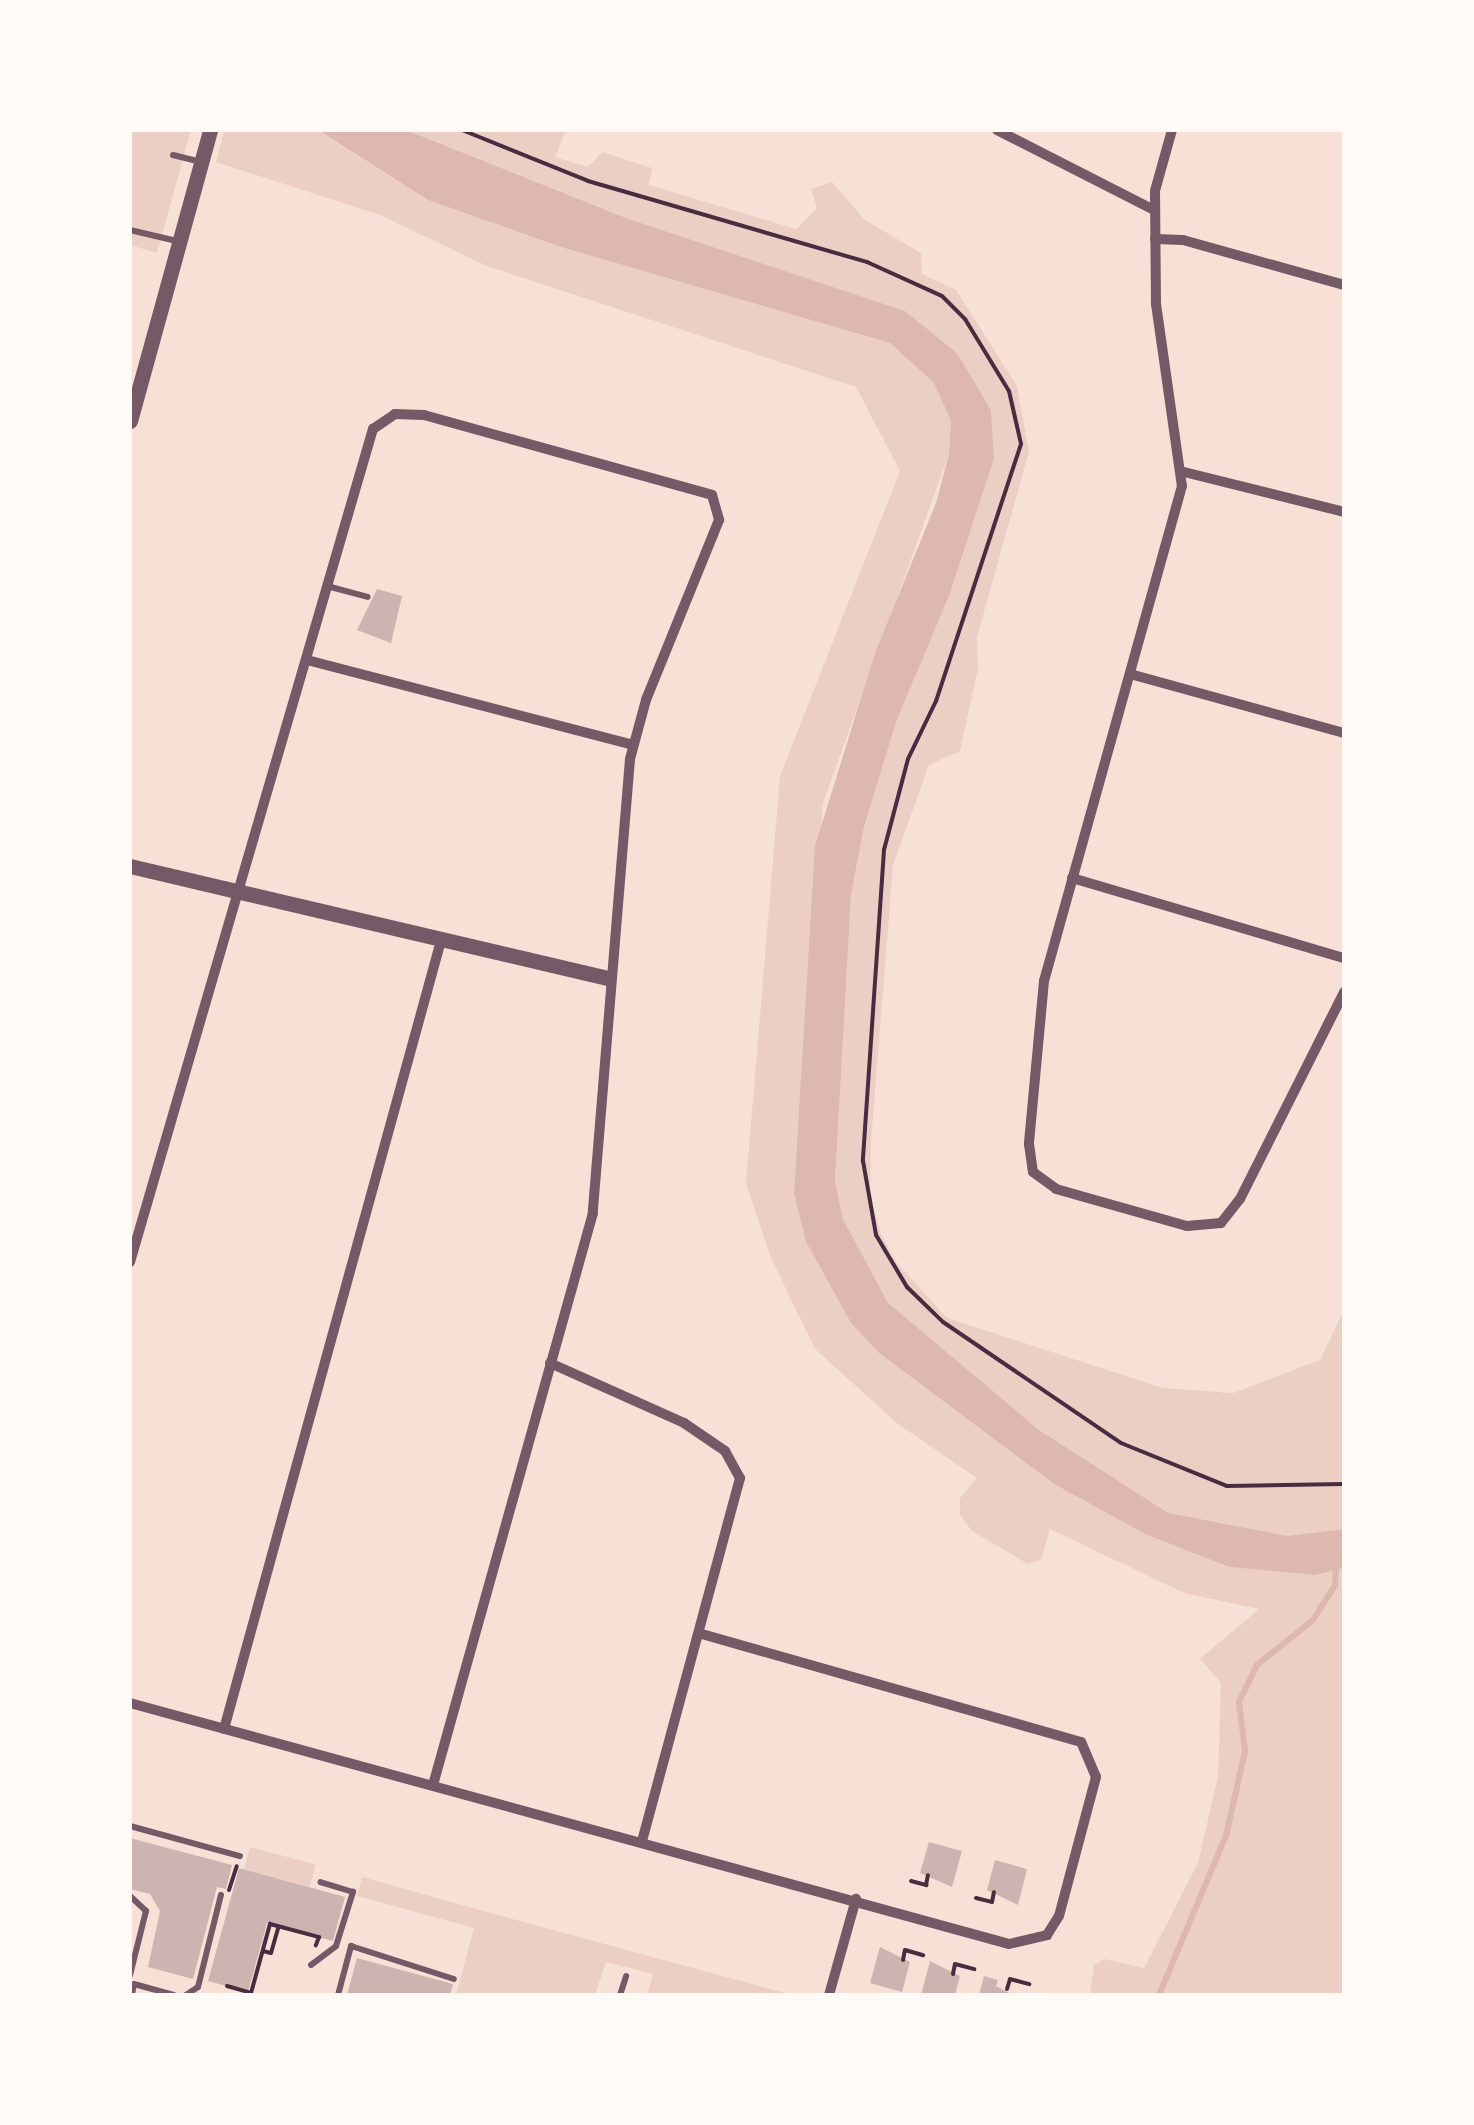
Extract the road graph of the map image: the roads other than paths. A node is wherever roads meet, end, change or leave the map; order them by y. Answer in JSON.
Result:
{"nodes":[{"id":1,"x":210,"y":130,"type":"edge"},
{"id":2,"x":997,"y":130,"type":"edge"},
{"id":3,"x":1172,"y":130,"type":"edge"},
{"id":4,"x":173,"y":155,"type":"dead end"},
{"id":5,"x":201,"y":162,"type":"junction"},
{"id":6,"x":1154,"y":210,"type":"junction"},
{"id":7,"x":130,"y":230,"type":"edge"},
{"id":8,"x":1155,"y":239,"type":"junction"},
{"id":9,"x":179,"y":242,"type":"junction"},
{"id":10,"x":1344,"y":285,"type":"edge"},
{"id":11,"x":130,"y":421,"type":"edge"},
{"id":12,"x":1184,"y":472,"type":"junction"},
{"id":13,"x":1344,"y":512,"type":"edge"},
{"id":14,"x":327,"y":586,"type":"junction"},
{"id":15,"x":368,"y":597,"type":"dead end"},
{"id":16,"x":306,"y":660,"type":"junction"},
{"id":17,"x":1130,"y":674,"type":"junction"},
{"id":18,"x":1344,"y":733,"type":"edge"},
{"id":19,"x":633,"y":745,"type":"junction"},
{"id":20,"x":130,"y":866,"type":"edge"},
{"id":21,"x":1072,"y":878,"type":"junction"},
{"id":22,"x":238,"y":889,"type":"junction"},
{"id":23,"x":442,"y":937,"type":"junction"},
{"id":24,"x":1344,"y":958,"type":"edge"},
{"id":25,"x":608,"y":978,"type":"junction"},
{"id":26,"x":1344,"y":992,"type":"edge"},
{"id":27,"x":130,"y":1262,"type":"edge"},
{"id":28,"x":550,"y":1363,"type":"junction"},
{"id":29,"x":699,"y":1633,"type":"junction"},
{"id":30,"x":130,"y":1703,"type":"edge"},
{"id":31,"x":224,"y":1728,"type":"junction"},
{"id":32,"x":433,"y":1785,"type":"junction"},
{"id":33,"x":130,"y":1826,"type":"edge"},
{"id":34,"x":642,"y":1842,"type":"junction"},
{"id":35,"x":240,"y":1856,"type":"road end"},
{"id":36,"x":320,"y":1882,"type":"dead end"},
{"id":37,"x":221,"y":1895,"type":"road end"},
{"id":38,"x":130,"y":1896,"type":"edge"},
{"id":39,"x":856,"y":1899,"type":"junction"},
{"id":40,"x":311,"y":1964,"type":"dead end"},
{"id":41,"x":626,"y":1976,"type":"dead end"},
{"id":42,"x":131,"y":1978,"type":"edge"},
{"id":43,"x":454,"y":1979,"type":"dead end"},
{"id":44,"x":132,"y":1995,"type":"edge"},
{"id":45,"x":174,"y":1995,"type":"edge"},
{"id":46,"x":186,"y":1995,"type":"edge"},
{"id":47,"x":338,"y":1995,"type":"edge"},
{"id":48,"x":620,"y":1995,"type":"edge"},
{"id":49,"x":829,"y":1995,"type":"edge"}],
"edges":[{"from":1,"to":5,"type":"street"},
{"from":2,"to":6,"type":"street"},
{"from":3,"to":6,"type":"street"},
{"from":4,"to":5,"type":"lane"},
{"from":5,"to":9,"type":"street"},
{"from":6,"to":8,"type":"street"},
{"from":7,"to":9,"type":"lane"},
{"from":8,"to":10,"type":"street"},
{"from":8,"to":12,"type":"street"},
{"from":9,"to":11,"type":"street"},
{"from":12,"to":13,"type":"street"},
{"from":12,"to":17,"type":"street"},
{"from":14,"to":15,"type":"lane"},
{"from":14,"to":16,"type":"street"},
{"from":14,"to":19,"type":"street"},
{"from":16,"to":19,"type":"street"},
{"from":16,"to":22,"type":"street"},
{"from":17,"to":18,"type":"street"},
{"from":17,"to":21,"type":"street"},
{"from":19,"to":25,"type":"street"},
{"from":20,"to":22,"type":"street"},
{"from":21,"to":24,"type":"street"},
{"from":21,"to":26,"type":"street"},
{"from":22,"to":23,"type":"street"},
{"from":22,"to":27,"type":"street"},
{"from":23,"to":25,"type":"street"},
{"from":23,"to":31,"type":"street"},
{"from":25,"to":28,"type":"street"},
{"from":28,"to":29,"type":"street"},
{"from":28,"to":32,"type":"street"},
{"from":29,"to":34,"type":"street"},
{"from":29,"to":39,"type":"street"},
{"from":30,"to":31,"type":"street"},
{"from":31,"to":32,"type":"street"},
{"from":32,"to":34,"type":"street"},
{"from":33,"to":35,"type":"lane"},
{"from":34,"to":39,"type":"street"},
{"from":36,"to":40,"type":"lane"},
{"from":37,"to":46,"type":"lane"},
{"from":38,"to":42,"type":"lane"},
{"from":39,"to":49,"type":"street"},
{"from":41,"to":48,"type":"lane"},
{"from":42,"to":44,"type":"lane"},
{"from":42,"to":45,"type":"lane"},
{"from":43,"to":47,"type":"lane"}]}
